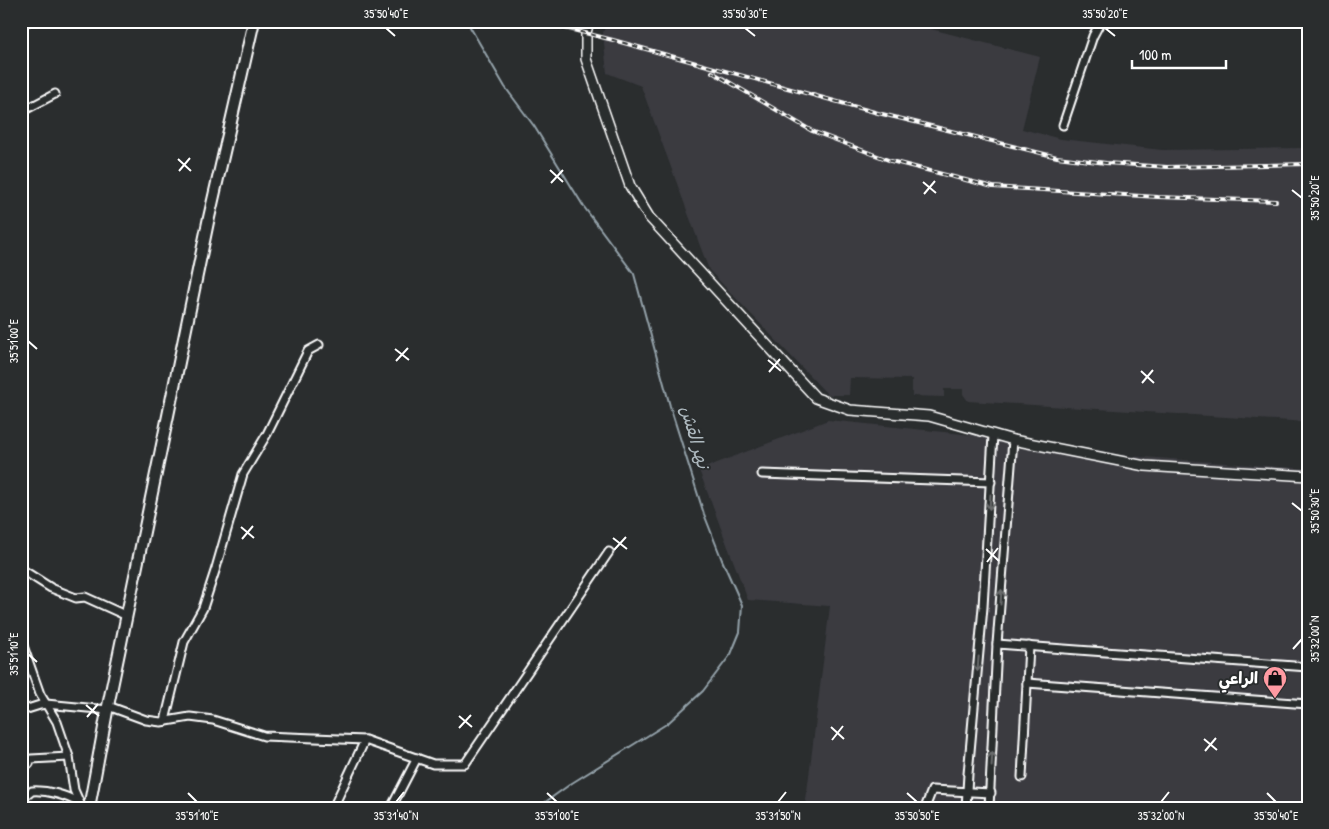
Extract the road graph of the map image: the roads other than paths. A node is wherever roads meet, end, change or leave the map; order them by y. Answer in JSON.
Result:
{"nodes":[{"id":1,"x":254,"y":21,"type":"edge"},
{"id":2,"x":589,"y":21,"type":"edge"},
{"id":3,"x":1101,"y":21,"type":"edge"},
{"id":4,"x":55,"y":94,"type":"dead end"},
{"id":5,"x":21,"y":112,"type":"edge"},
{"id":6,"x":1063,"y":125,"type":"dead end"},
{"id":7,"x":319,"y":345,"type":"dead end"},
{"id":8,"x":993,"y":435,"type":"junction"},
{"id":9,"x":1012,"y":440,"type":"junction"},
{"id":10,"x":762,"y":474,"type":"dead end"},
{"id":11,"x":1308,"y":476,"type":"edge"},
{"id":12,"x":991,"y":482,"type":"junction"},
{"id":13,"x":609,"y":552,"type":"dead end"},
{"id":14,"x":21,"y":569,"type":"edge"},
{"id":15,"x":127,"y":616,"type":"junction"},
{"id":16,"x":21,"y":640,"type":"edge"},
{"id":17,"x":998,"y":644,"type":"junction"},
{"id":18,"x":1029,"y":646,"type":"junction"},
{"id":19,"x":1308,"y":667,"type":"edge"},
{"id":20,"x":1027,"y":683,"type":"junction"},
{"id":21,"x":46,"y":704,"type":"junction"},
{"id":22,"x":1308,"y":704,"type":"edge"},
{"id":23,"x":108,"y":708,"type":"junction"},
{"id":24,"x":21,"y":711,"type":"edge"},
{"id":25,"x":165,"y":721,"type":"junction"},
{"id":26,"x":365,"y":740,"type":"junction"},
{"id":27,"x":69,"y":757,"type":"junction"},
{"id":28,"x":417,"y":758,"type":"junction"},
{"id":29,"x":21,"y":766,"type":"edge"},
{"id":30,"x":1022,"y":777,"type":"dead end"},
{"id":31,"x":967,"y":792,"type":"junction"},
{"id":32,"x":990,"y":793,"type":"junction"},
{"id":33,"x":27,"y":795,"type":"dead end"},
{"id":34,"x":83,"y":806,"type":"edge"},
{"id":35,"x":333,"y":808,"type":"edge"},
{"id":36,"x":391,"y":808,"type":"edge"},
{"id":37,"x":924,"y":808,"type":"edge"},
{"id":38,"x":966,"y":808,"type":"edge"},
{"id":39,"x":989,"y":808,"type":"edge"}],
"edges":[{"from":1,"to":15,"type":"main road"},
{"from":2,"to":8,"type":"street"},
{"from":3,"to":6,"type":"street"},
{"from":4,"to":5,"type":"street"},
{"from":7,"to":25,"type":"street"},
{"from":8,"to":9,"type":"street"},
{"from":8,"to":12,"type":"street"},
{"from":9,"to":11,"type":"street"},
{"from":17,"to":9,"type":"street","one_way":true},
{"from":10,"to":12,"type":"street"},
{"from":12,"to":31,"type":"street","one_way":true},
{"from":13,"to":28,"type":"street"},
{"from":14,"to":15,"type":"street"},
{"from":15,"to":23,"type":"main road"},
{"from":16,"to":21,"type":"street"},
{"from":17,"to":18,"type":"street"},
{"from":32,"to":17,"type":"street","one_way":true},
{"from":18,"to":19,"type":"street"},
{"from":18,"to":20,"type":"street"},
{"from":20,"to":22,"type":"street"},
{"from":20,"to":30,"type":"street"},
{"from":21,"to":23,"type":"street"},
{"from":21,"to":24,"type":"street"},
{"from":21,"to":27,"type":"street"},
{"from":23,"to":25,"type":"street"},
{"from":23,"to":34,"type":"main road"},
{"from":25,"to":26,"type":"street"},
{"from":26,"to":28,"type":"street"},
{"from":26,"to":35,"type":"street"},
{"from":27,"to":29,"type":"street"},
{"from":27,"to":34,"type":"street"},
{"from":28,"to":36,"type":"street"},
{"from":31,"to":32,"type":"street"},
{"from":31,"to":37,"type":"street"},
{"from":31,"to":38,"type":"street"},
{"from":32,"to":39,"type":"street"},
{"from":33,"to":34,"type":"street"}]}
